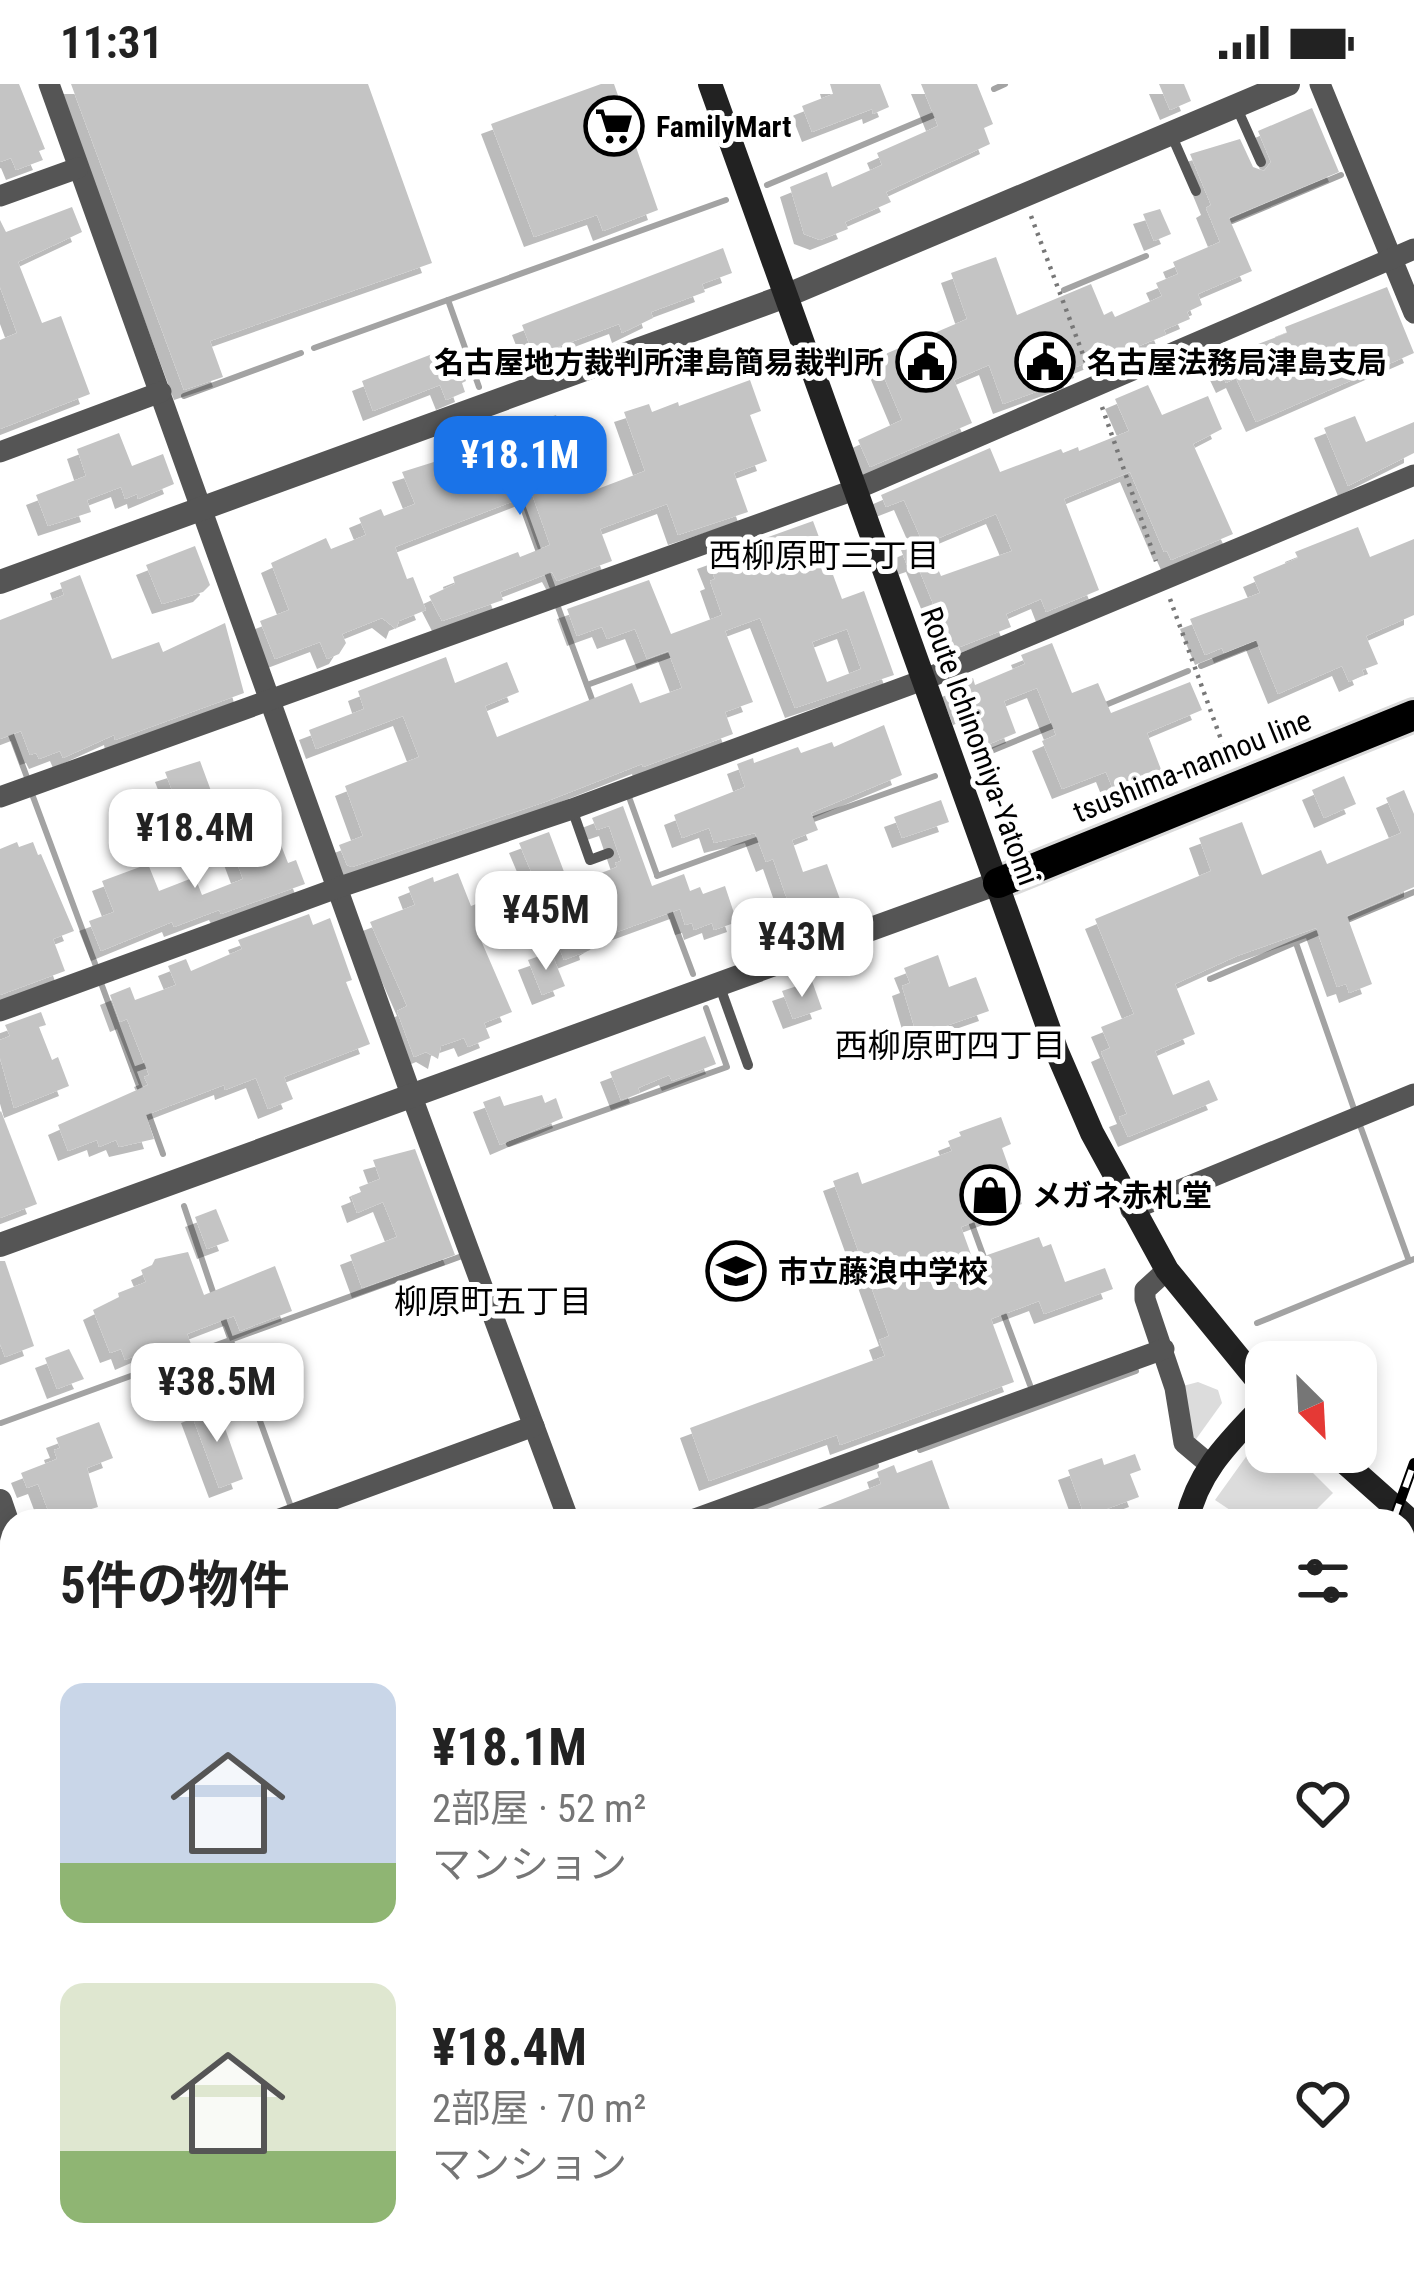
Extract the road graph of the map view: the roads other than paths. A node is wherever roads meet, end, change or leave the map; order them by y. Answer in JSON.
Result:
{"nodes":[{"id":1,"x":50,"y":84,"type":"edge"},
{"id":2,"x":710,"y":84,"type":"edge"},
{"id":3,"x":1288,"y":84,"type":"edge"},
{"id":4,"x":1320,"y":84,"type":"edge"},
{"id":5,"x":1236,"y":106,"type":"junction"},
{"id":6,"x":1171,"y":134,"type":"junction"},
{"id":7,"x":1261,"y":162,"type":"dead end"},
{"id":8,"x":78,"y":168,"type":"junction"},
{"id":9,"x":1196,"y":191,"type":"dead end"},
{"id":10,"x":0,"y":196,"type":"edge"},
{"id":11,"x":1414,"y":249,"type":"edge"},
{"id":12,"x":1391,"y":259,"type":"junction"},
{"id":13,"x":783,"y":297,"type":"junction"},
{"id":14,"x":1414,"y":313,"type":"edge"},
{"id":15,"x":160,"y":392,"type":"junction"},
{"id":16,"x":0,"y":452,"type":"edge"},
{"id":17,"x":1414,"y":475,"type":"edge"},
{"id":18,"x":854,"y":490,"type":"junction"},
{"id":19,"x":203,"y":508,"type":"junction"},
{"id":20,"x":0,"y":582,"type":"edge"},
{"id":21,"x":923,"y":680,"type":"junction"},
{"id":22,"x":272,"y":699,"type":"junction"},
{"id":23,"x":1414,"y":716,"type":"edge"},
{"id":24,"x":0,"y":796,"type":"edge"},
{"id":25,"x":572,"y":809,"type":"junction"},
{"id":26,"x":609,"y":853,"type":"dead end"},
{"id":27,"x":998,"y":883,"type":"junction"},
{"id":28,"x":340,"y":887,"type":"junction"},
{"id":29,"x":720,"y":987,"type":"junction"},
{"id":30,"x":0,"y":1011,"type":"edge"},
{"id":31,"x":748,"y":1065,"type":"dead end"},
{"id":32,"x":1414,"y":1094,"type":"edge"},
{"id":33,"x":412,"y":1097,"type":"junction"},
{"id":34,"x":1132,"y":1210,"type":"junction"},
{"id":35,"x":0,"y":1245,"type":"edge"},
{"id":36,"x":1167,"y":1270,"type":"junction"},
{"id":37,"x":1164,"y":1349,"type":"junction"},
{"id":38,"x":1245,"y":1365,"type":"edge"},
{"id":39,"x":1245,"y":1425,"type":"edge"},
{"id":40,"x":534,"y":1426,"type":"junction"},
{"id":41,"x":1209,"y":1464,"type":"junction"},
{"id":42,"x":1357,"y":1473,"type":"edge"},
{"id":43,"x":307,"y":1509,"type":"edge"},
{"id":44,"x":565,"y":1509,"type":"edge"},
{"id":45,"x":721,"y":1509,"type":"edge"},
{"id":46,"x":1189,"y":1509,"type":"edge"},
{"id":47,"x":1397,"y":1509,"type":"edge"}],
"edges":[{"from":1,"to":8,"type":"street"},
{"from":2,"to":13,"type":"main road","name":"Route Ichinomiya-Yatomi"},
{"from":3,"to":5,"type":"street"},
{"from":4,"to":12,"type":"street"},
{"from":5,"to":6,"type":"street"},
{"from":5,"to":7,"type":"lane"},
{"from":6,"to":9,"type":"lane"},
{"from":6,"to":13,"type":"street"},
{"from":8,"to":10,"type":"street"},
{"from":8,"to":15,"type":"street"},
{"from":11,"to":12,"type":"street"},
{"from":12,"to":14,"type":"street"},
{"from":12,"to":18,"type":"street"},
{"from":13,"to":18,"type":"main road","name":"Route Ichinomiya-Yatomi"},
{"from":13,"to":19,"type":"street"},
{"from":15,"to":16,"type":"street"},
{"from":15,"to":19,"type":"street"},
{"from":17,"to":21,"type":"street"},
{"from":18,"to":21,"type":"main road","name":"Route Ichinomiya-Yatomi"},
{"from":18,"to":22,"type":"street"},
{"from":19,"to":20,"type":"street"},
{"from":19,"to":22,"type":"street"},
{"from":21,"to":25,"type":"street"},
{"from":21,"to":27,"type":"main road","name":"Route Ichinomiya-Yatomi"},
{"from":22,"to":24,"type":"street"},
{"from":22,"to":28,"type":"street"},
{"from":23,"to":27,"type":"main road","name":"tsushima-nannou line"},
{"from":25,"to":26,"type":"lane"},
{"from":25,"to":28,"type":"street"},
{"from":27,"to":29,"type":"street"},
{"from":27,"to":34,"type":"main road","name":"Route Ichinomiya-Yatomi"},
{"from":28,"to":30,"type":"street"},
{"from":28,"to":33,"type":"street"},
{"from":29,"to":31,"type":"lane"},
{"from":29,"to":33,"type":"street"},
{"from":32,"to":34,"type":"street"},
{"from":33,"to":35,"type":"street"},
{"from":33,"to":40,"type":"street"},
{"from":34,"to":36,"type":"main road","name":"Route Ichinomiya-Yatomi"},
{"from":36,"to":37,"type":"street"},
{"from":36,"to":38,"type":"main road","name":"Route Ichinomiya-Yatomi"},
{"from":37,"to":41,"type":"street"},
{"from":37,"to":45,"type":"street"},
{"from":39,"to":41,"type":"main road"},
{"from":40,"to":43,"type":"street"},
{"from":40,"to":44,"type":"street"},
{"from":41,"to":46,"type":"main road"},
{"from":42,"to":47,"type":"main road"}]}
